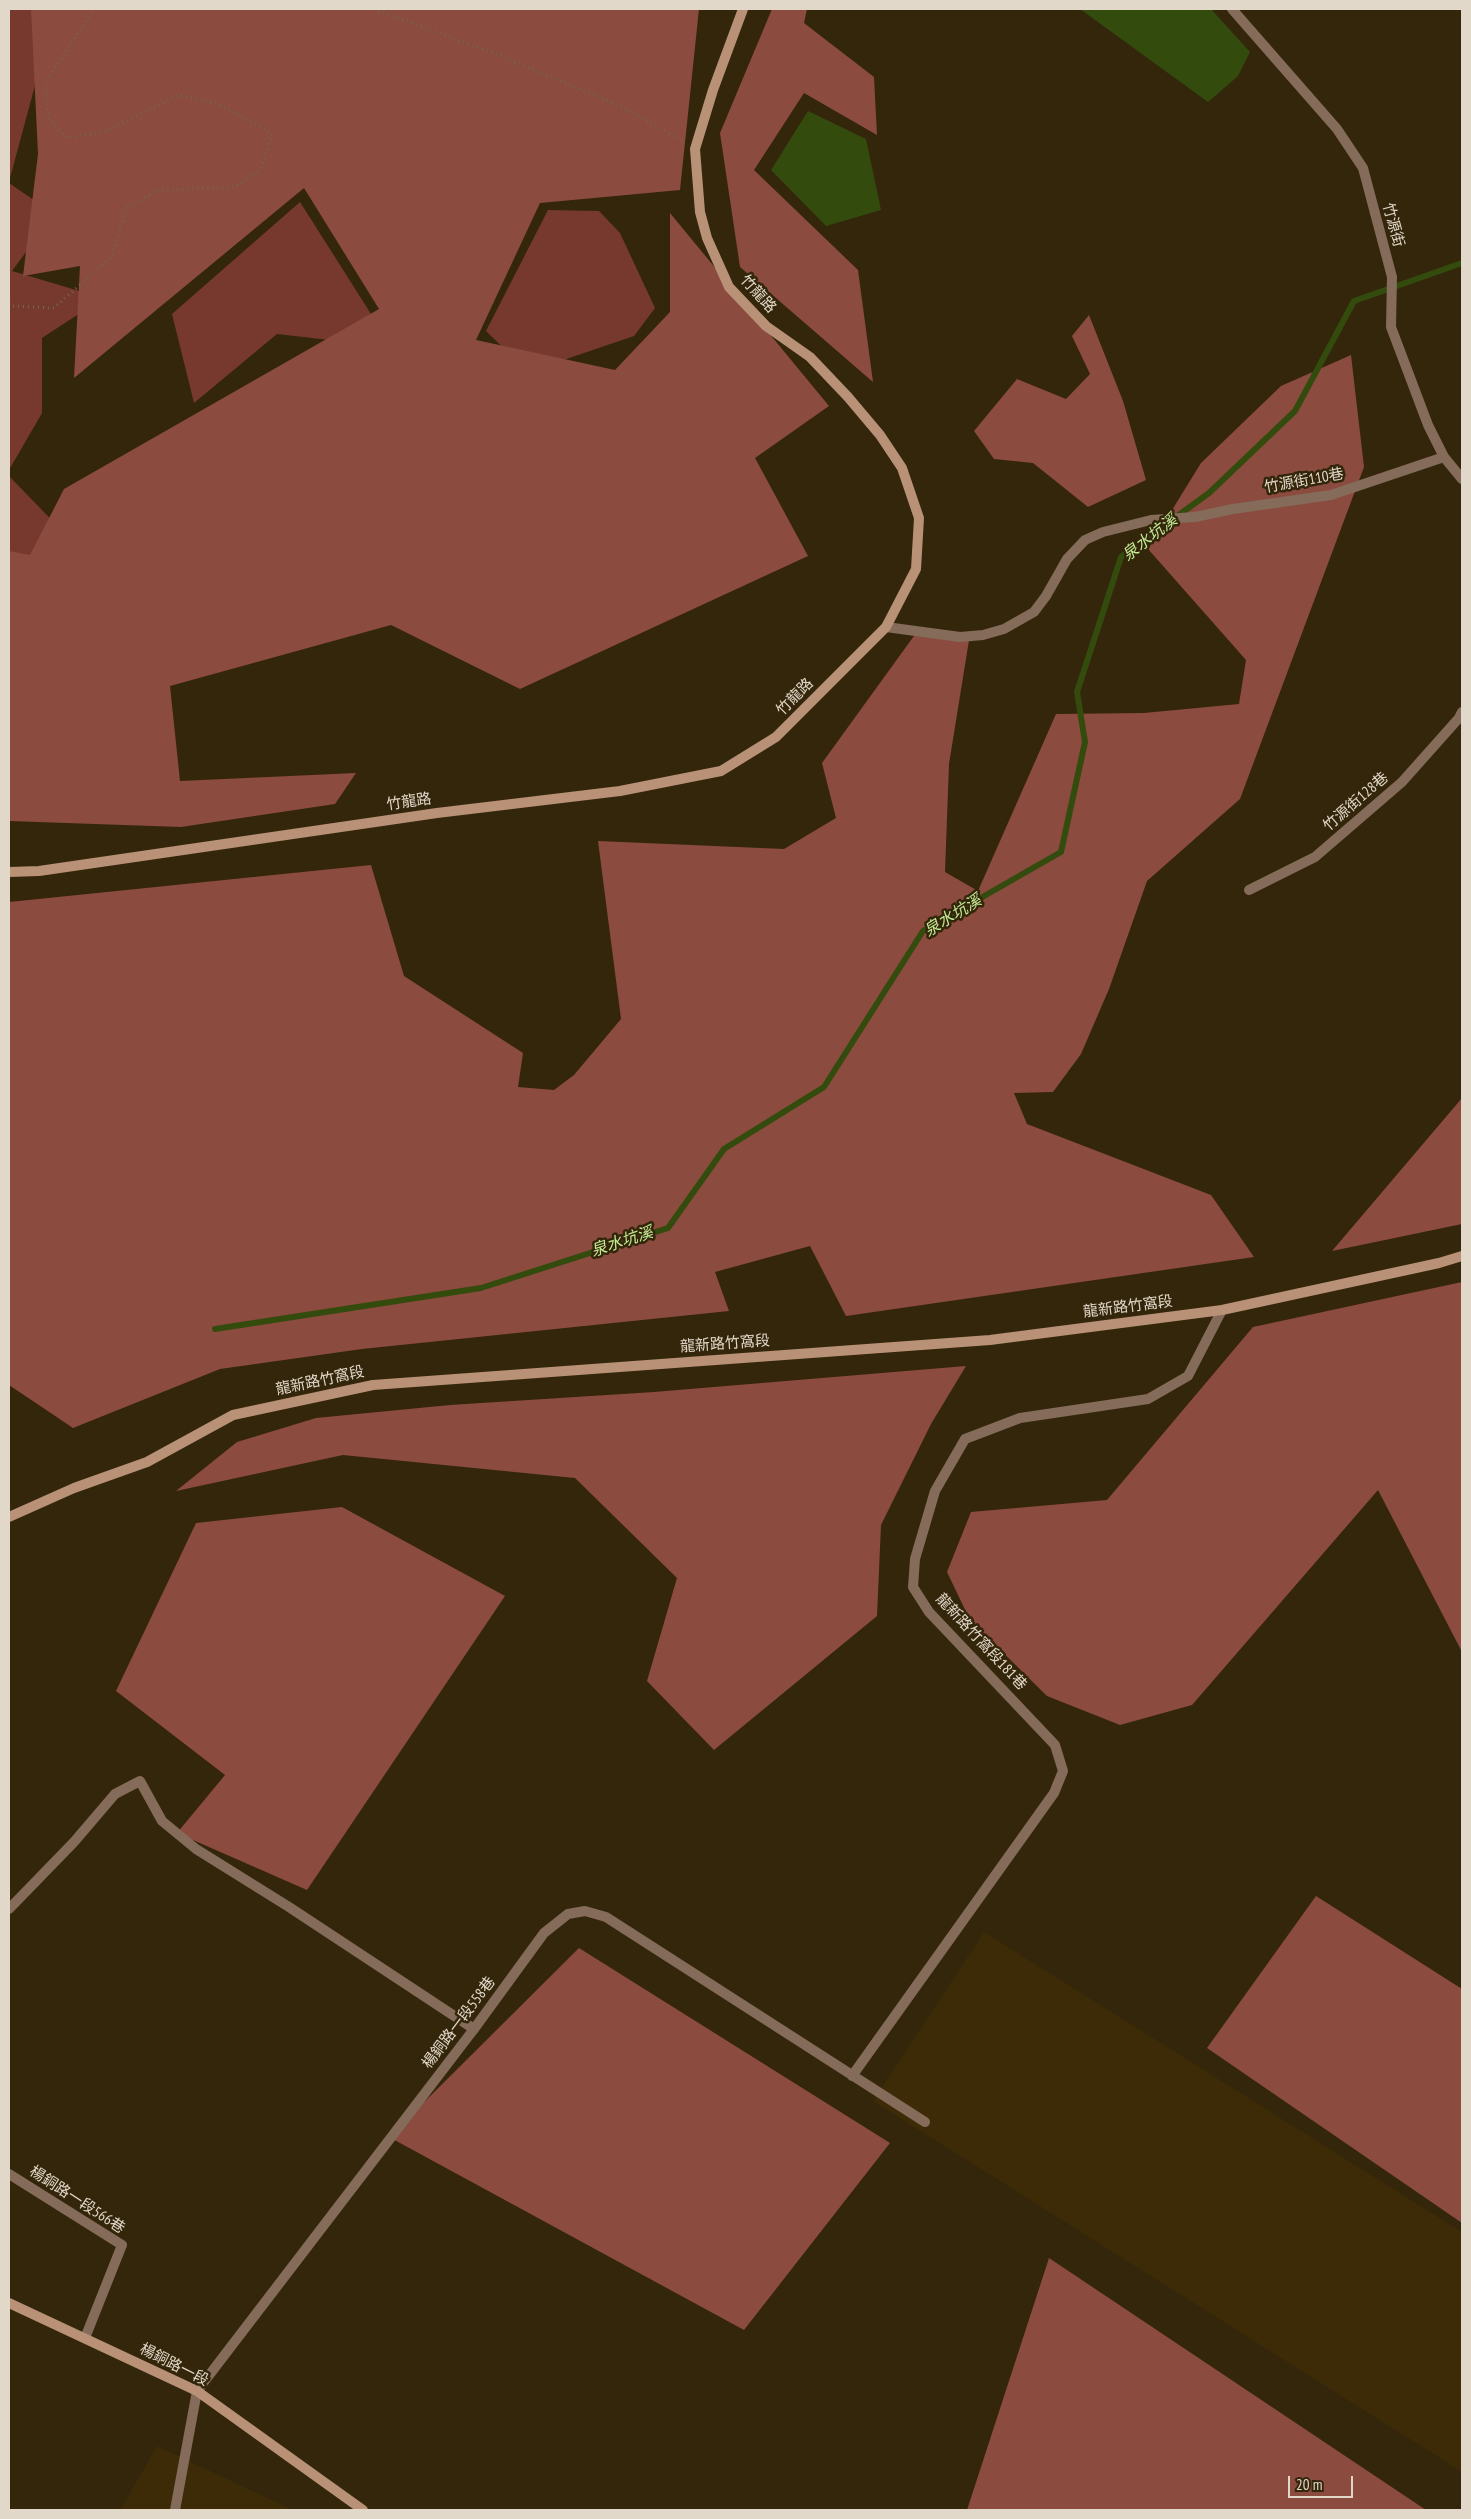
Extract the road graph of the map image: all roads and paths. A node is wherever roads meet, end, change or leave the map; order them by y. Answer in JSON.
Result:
{"nodes":[{"id":1,"x":94,"y":9,"type":"edge"},
{"id":2,"x":374,"y":9,"type":"edge"},
{"id":3,"x":743,"y":9,"type":"edge"},
{"id":4,"x":1232,"y":9,"type":"edge"},
{"id":5,"x":695,"y":149,"type":"junction"},
{"id":6,"x":9,"y":303,"type":"edge"},
{"id":7,"x":1444,"y":457,"type":"junction"},
{"id":8,"x":1462,"y":479,"type":"edge"},
{"id":9,"x":886,"y":627,"type":"junction"},
{"id":10,"x":1462,"y":712,"type":"edge"},
{"id":11,"x":9,"y":872,"type":"edge"},
{"id":12,"x":1249,"y":890,"type":"dead end"},
{"id":13,"x":1462,"y":1256,"type":"edge"},
{"id":14,"x":1222,"y":1310,"type":"junction"},
{"id":15,"x":9,"y":1517,"type":"edge"},
{"id":16,"x":9,"y":1909,"type":"edge"},
{"id":17,"x":474,"y":2029,"type":"junction"},
{"id":18,"x":852,"y":2076,"type":"junction"},
{"id":19,"x":925,"y":2122,"type":"dead end"},
{"id":20,"x":9,"y":2174,"type":"edge"},
{"id":21,"x":9,"y":2303,"type":"edge"},
{"id":22,"x":85,"y":2338,"type":"junction"},
{"id":23,"x":197,"y":2391,"type":"junction"},
{"id":24,"x":175,"y":2510,"type":"edge"},
{"id":25,"x":363,"y":2510,"type":"edge"}],
"edges":[{"from":1,"to":6,"type":"path"},
{"from":2,"to":5,"type":"path"},
{"from":3,"to":5,"type":"street","name":"竹龍路"},
{"from":4,"to":7,"type":"street","name":"竹源街"},
{"from":5,"to":9,"type":"street","name":"竹龍路"},
{"from":7,"to":8,"type":"street","name":"竹源街"},
{"from":7,"to":9,"type":"street","name":"竹源街110巷"},
{"from":9,"to":11,"type":"street","name":"竹龍路"},
{"from":10,"to":12,"type":"street","name":"竹源街128巷"},
{"from":13,"to":14,"type":"street","name":"龍新路竹窩段"},
{"from":14,"to":15,"type":"street","name":"龍新路竹窩段"},
{"from":14,"to":18,"type":"street","name":"龍新路竹窩段181巷"},
{"from":16,"to":17,"type":"street"},
{"from":17,"to":18,"type":"street","name":"楊銅路一段558巷"},
{"from":17,"to":23,"type":"street","name":"楊銅路一段558巷"},
{"from":18,"to":19,"type":"street","name":"楊銅路一段558巷"},
{"from":20,"to":22,"type":"street","name":"楊銅路一段566巷"},
{"from":21,"to":22,"type":"street","name":"楊銅路一段"},
{"from":22,"to":23,"type":"street","name":"楊銅路一段"},
{"from":23,"to":24,"type":"street","name":"楊銅路一段558巷"},
{"from":23,"to":25,"type":"street","name":"楊銅路一段"}]}
